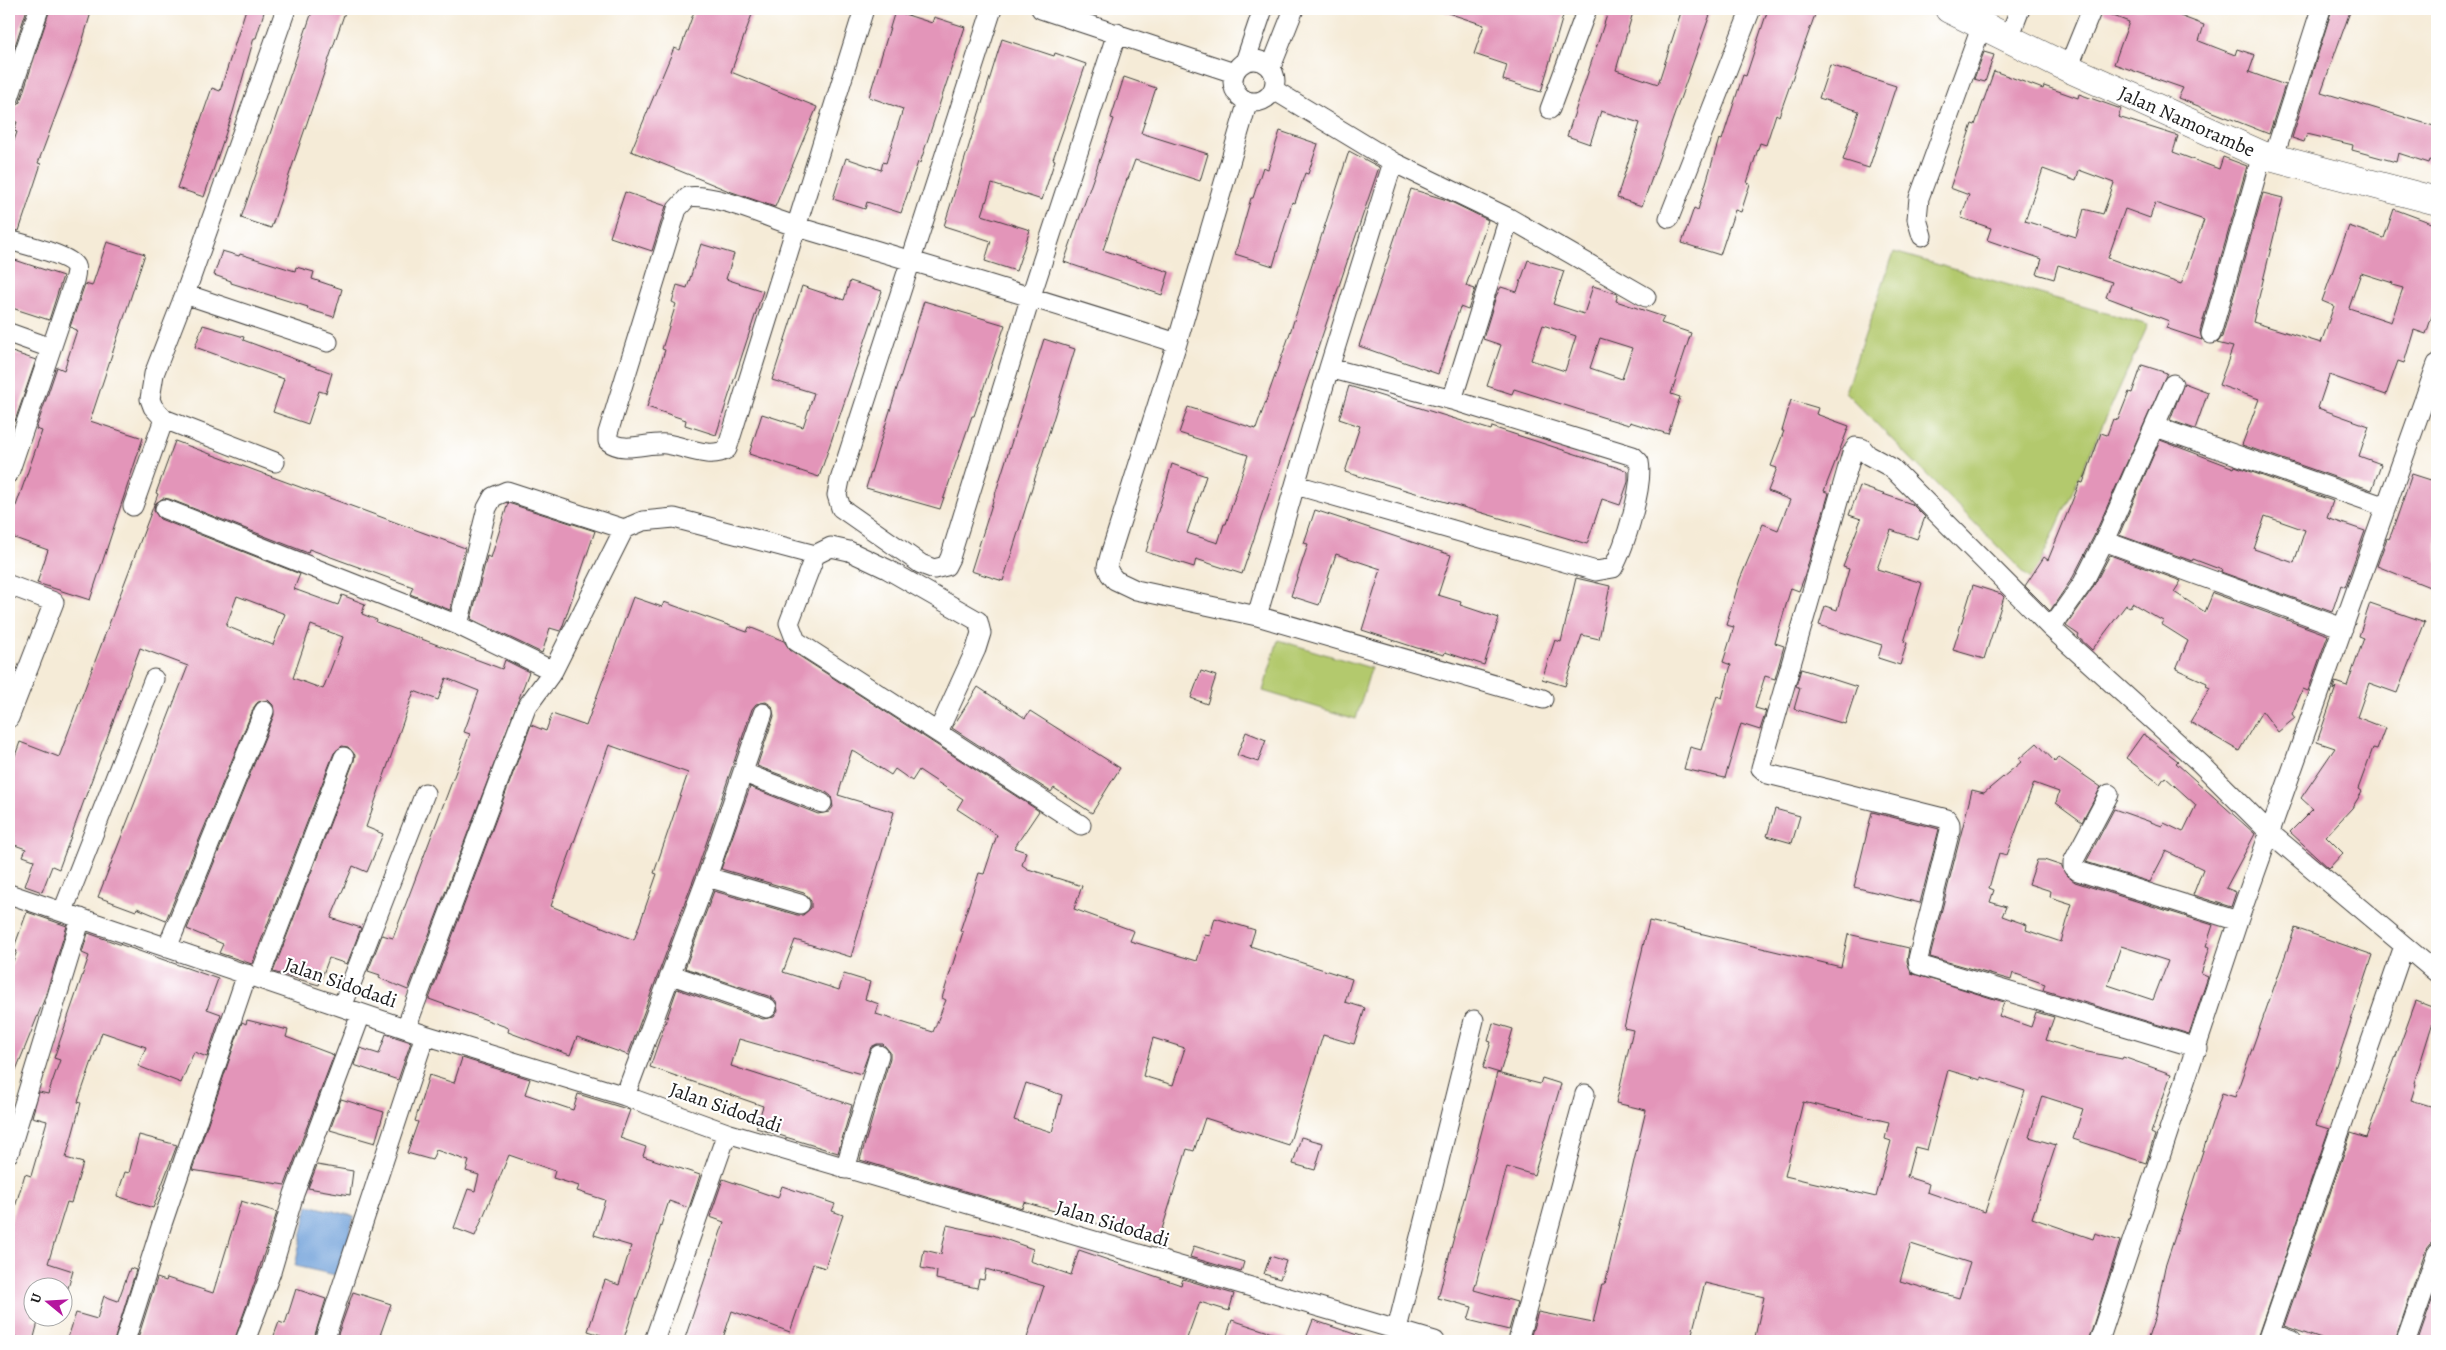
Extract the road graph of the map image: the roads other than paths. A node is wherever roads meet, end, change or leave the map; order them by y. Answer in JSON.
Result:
{"nodes":[{"id":1,"x":39,"y":9,"type":"edge"},
{"id":2,"x":286,"y":9,"type":"edge"},
{"id":3,"x":864,"y":9,"type":"edge"},
{"id":4,"x":992,"y":9,"type":"edge"},
{"id":5,"x":1040,"y":9,"type":"edge"},
{"id":6,"x":1264,"y":9,"type":"edge"},
{"id":7,"x":1294,"y":9,"type":"edge"},
{"id":8,"x":1588,"y":9,"type":"edge"},
{"id":9,"x":1751,"y":9,"type":"edge"},
{"id":10,"x":1949,"y":9,"type":"edge"},
{"id":11,"x":2020,"y":9,"type":"edge"},
{"id":12,"x":2092,"y":9,"type":"edge"},
{"id":13,"x":2321,"y":9,"type":"edge"},
{"id":14,"x":1982,"y":25,"type":"junction"},
{"id":15,"x":1117,"y":33,"type":"junction"},
{"id":16,"x":2009,"y":38,"type":"junction"},
{"id":17,"x":1239,"y":67,"type":"junction"},
{"id":18,"x":1271,"y":68,"type":"junction"},
{"id":19,"x":2068,"y":68,"type":"junction"},
{"id":20,"x":1274,"y":90,"type":"junction"},
{"id":21,"x":9,"y":98,"type":"edge"},
{"id":22,"x":1248,"y":101,"type":"junction"},
{"id":23,"x":1550,"y":109,"type":"dead end"},
{"id":24,"x":2267,"y":157,"type":"junction"},
{"id":25,"x":1393,"y":162,"type":"junction"},
{"id":26,"x":2437,"y":202,"type":"edge"},
{"id":27,"x":1509,"y":218,"type":"junction"},
{"id":28,"x":1669,"y":218,"type":"dead end"},
{"id":29,"x":797,"y":226,"type":"junction"},
{"id":30,"x":1922,"y":236,"type":"dead end"},
{"id":31,"x":9,"y":240,"type":"edge"},
{"id":32,"x":912,"y":261,"type":"junction"},
{"id":33,"x":185,"y":294,"type":"junction"},
{"id":34,"x":1031,"y":296,"type":"junction"},
{"id":35,"x":1646,"y":297,"type":"dead end"},
{"id":36,"x":9,"y":333,"type":"edge"},
{"id":37,"x":2211,"y":334,"type":"dead end"},
{"id":38,"x":328,"y":342,"type":"dead end"},
{"id":39,"x":1177,"y":343,"type":"junction"},
{"id":40,"x":51,"y":348,"type":"junction"},
{"id":41,"x":2437,"y":364,"type":"edge"},
{"id":42,"x":1329,"y":368,"type":"junction"},
{"id":43,"x":2173,"y":384,"type":"dead end"},
{"id":44,"x":1452,"y":400,"type":"junction"},
{"id":45,"x":164,"y":419,"type":"junction"},
{"id":46,"x":2156,"y":427,"type":"junction"},
{"id":47,"x":14,"y":440,"type":"edge"},
{"id":48,"x":275,"y":462,"type":"dead end"},
{"id":49,"x":9,"y":474,"type":"edge"},
{"id":50,"x":1296,"y":485,"type":"junction"},
{"id":51,"x":133,"y":506,"type":"dead end"},
{"id":52,"x":2386,"y":507,"type":"junction"},
{"id":53,"x":165,"y":509,"type":"dead end"},
{"id":54,"x":624,"y":530,"type":"junction"},
{"id":55,"x":2104,"y":542,"type":"junction"},
{"id":56,"x":815,"y":555,"type":"junction"},
{"id":57,"x":9,"y":585,"type":"edge"},
{"id":58,"x":1257,"y":616,"type":"junction"},
{"id":59,"x":458,"y":625,"type":"junction"},
{"id":60,"x":2050,"y":628,"type":"junction"},
{"id":61,"x":2343,"y":628,"type":"junction"},
{"id":62,"x":554,"y":671,"type":"junction"},
{"id":63,"x":154,"y":679,"type":"dead end"},
{"id":64,"x":1543,"y":699,"type":"dead end"},
{"id":65,"x":264,"y":711,"type":"dead end"},
{"id":66,"x":763,"y":713,"type":"dead end"},
{"id":67,"x":9,"y":718,"type":"edge"},
{"id":68,"x":938,"y":732,"type":"junction"},
{"id":69,"x":344,"y":757,"type":"dead end"},
{"id":70,"x":744,"y":773,"type":"junction"},
{"id":71,"x":424,"y":794,"type":"dead end"},
{"id":72,"x":2109,"y":794,"type":"dead end"},
{"id":73,"x":822,"y":803,"type":"dead end"},
{"id":74,"x":1081,"y":825,"type":"dead end"},
{"id":75,"x":2269,"y":832,"type":"junction"},
{"id":76,"x":707,"y":877,"type":"junction"},
{"id":77,"x":9,"y":894,"type":"edge"},
{"id":78,"x":800,"y":904,"type":"dead end"},
{"id":79,"x":63,"y":911,"type":"junction"},
{"id":80,"x":81,"y":918,"type":"junction"},
{"id":81,"x":2238,"y":922,"type":"junction"},
{"id":82,"x":2404,"y":946,"type":"junction"},
{"id":83,"x":168,"y":948,"type":"junction"},
{"id":84,"x":2437,"y":973,"type":"edge"},
{"id":85,"x":672,"y":975,"type":"junction"},
{"id":86,"x":253,"y":976,"type":"junction"},
{"id":87,"x":342,"y":1007,"type":"junction"},
{"id":88,"x":767,"y":1008,"type":"dead end"},
{"id":89,"x":361,"y":1014,"type":"junction"},
{"id":90,"x":1474,"y":1020,"type":"dead end"},
{"id":91,"x":406,"y":1028,"type":"junction"},
{"id":92,"x":425,"y":1035,"type":"junction"},
{"id":93,"x":2198,"y":1048,"type":"junction"},
{"id":94,"x":879,"y":1055,"type":"dead end"},
{"id":95,"x":1585,"y":1094,"type":"dead end"},
{"id":96,"x":625,"y":1096,"type":"junction"},
{"id":97,"x":726,"y":1133,"type":"junction"},
{"id":98,"x":9,"y":1152,"type":"edge"},
{"id":99,"x":845,"y":1169,"type":"junction"},
{"id":100,"x":2437,"y":1253,"type":"edge"},
{"id":101,"x":1397,"y":1329,"type":"junction"},
{"id":102,"x":2268,"y":1337,"type":"edge"},
{"id":103,"x":126,"y":1341,"type":"edge"},
{"id":104,"x":245,"y":1341,"type":"edge"},
{"id":105,"x":324,"y":1341,"type":"edge"},
{"id":106,"x":654,"y":1341,"type":"edge"},
{"id":107,"x":1435,"y":1341,"type":"edge"},
{"id":108,"x":1518,"y":1341,"type":"edge"},
{"id":109,"x":2099,"y":1341,"type":"edge"},
{"id":110,"x":2292,"y":1341,"type":"edge"},
{"id":111,"x":2406,"y":1341,"type":"edge"}],
"edges":[{"from":1,"to":21,"type":"street"},
{"from":2,"to":33,"type":"street"},
{"from":3,"to":29,"type":"street"},
{"from":4,"to":32,"type":"street"},
{"from":5,"to":15,"type":"street"},
{"from":6,"to":17,"type":"street"},
{"from":7,"to":18,"type":"street"},
{"from":8,"to":23,"type":"street"},
{"from":9,"to":28,"type":"street"},
{"from":10,"to":14,"type":"main road","name":"Jalan Namorambe"},
{"from":11,"to":16,"type":"street"},
{"from":12,"to":19,"type":"street"},
{"from":13,"to":24,"type":"street"},
{"from":14,"to":16,"type":"main road","name":"Jalan Namorambe"},
{"from":14,"to":30,"type":"street"},
{"from":15,"to":17,"type":"street"},
{"from":15,"to":34,"type":"street"},
{"from":16,"to":19,"type":"main road","name":"Jalan Namorambe"},
{"from":17,"to":18,"type":"street"},
{"from":17,"to":22,"type":"street"},
{"from":18,"to":20,"type":"street"},
{"from":19,"to":24,"type":"main road","name":"Jalan Namorambe"},
{"from":20,"to":22,"type":"street"},
{"from":20,"to":25,"type":"street"},
{"from":22,"to":39,"type":"street"},
{"from":24,"to":26,"type":"main road","name":"Jalan Namorambe"},
{"from":24,"to":37,"type":"street"},
{"from":25,"to":27,"type":"street"},
{"from":25,"to":42,"type":"street"},
{"from":27,"to":35,"type":"street"},
{"from":27,"to":44,"type":"street"},
{"from":29,"to":29,"type":"street"},
{"from":29,"to":32,"type":"street"},
{"from":31,"to":40,"type":"street"},
{"from":32,"to":34,"type":"street"},
{"from":32,"to":34,"type":"street"},
{"from":33,"to":38,"type":"street"},
{"from":33,"to":45,"type":"street"},
{"from":34,"to":39,"type":"street"},
{"from":36,"to":40,"type":"street"},
{"from":39,"to":58,"type":"street"},
{"from":40,"to":47,"type":"street"},
{"from":41,"to":52,"type":"street"},
{"from":42,"to":44,"type":"street"},
{"from":42,"to":50,"type":"street"},
{"from":43,"to":46,"type":"street"},
{"from":44,"to":50,"type":"street"},
{"from":45,"to":48,"type":"street"},
{"from":45,"to":51,"type":"street"},
{"from":46,"to":52,"type":"street"},
{"from":46,"to":55,"type":"street"},
{"from":47,"to":49,"type":"street"},
{"from":50,"to":58,"type":"street"},
{"from":52,"to":61,"type":"street"},
{"from":53,"to":59,"type":"street"},
{"from":54,"to":56,"type":"street"},
{"from":54,"to":59,"type":"street"},
{"from":54,"to":62,"type":"street"},
{"from":55,"to":60,"type":"street"},
{"from":55,"to":61,"type":"street"},
{"from":56,"to":68,"type":"street"},
{"from":56,"to":68,"type":"street"},
{"from":57,"to":67,"type":"street"},
{"from":58,"to":64,"type":"street"},
{"from":59,"to":62,"type":"street"},
{"from":60,"to":75,"type":"street"},
{"from":60,"to":93,"type":"street"},
{"from":61,"to":75,"type":"street"},
{"from":62,"to":91,"type":"street"},
{"from":63,"to":79,"type":"street"},
{"from":65,"to":83,"type":"street"},
{"from":66,"to":70,"type":"street"},
{"from":68,"to":74,"type":"street"},
{"from":69,"to":86,"type":"street"},
{"from":70,"to":73,"type":"street"},
{"from":70,"to":76,"type":"street"},
{"from":71,"to":87,"type":"street"},
{"from":72,"to":81,"type":"street"},
{"from":75,"to":81,"type":"street"},
{"from":75,"to":82,"type":"street"},
{"from":76,"to":78,"type":"street"},
{"from":76,"to":85,"type":"street"},
{"from":77,"to":79,"type":"street","name":"Jalan Sidodadi"},
{"from":79,"to":80,"type":"street","name":"Jalan Sidodadi"},
{"from":80,"to":83,"type":"street","name":"Jalan Sidodadi"},
{"from":80,"to":98,"type":"street"},
{"from":81,"to":93,"type":"street"},
{"from":82,"to":84,"type":"street"},
{"from":82,"to":102,"type":"street"},
{"from":83,"to":86,"type":"street","name":"Jalan Sidodadi"},
{"from":85,"to":88,"type":"street"},
{"from":85,"to":96,"type":"street"},
{"from":86,"to":87,"type":"street","name":"Jalan Sidodadi"},
{"from":86,"to":103,"type":"street"},
{"from":87,"to":89,"type":"street","name":"Jalan Sidodadi"},
{"from":89,"to":91,"type":"street","name":"Jalan Sidodadi"},
{"from":89,"to":104,"type":"street"},
{"from":90,"to":101,"type":"street"},
{"from":91,"to":92,"type":"street","name":"Jalan Sidodadi"},
{"from":92,"to":96,"type":"street","name":"Jalan Sidodadi"},
{"from":92,"to":105,"type":"street"},
{"from":93,"to":109,"type":"street"},
{"from":94,"to":99,"type":"street"},
{"from":95,"to":108,"type":"street"},
{"from":96,"to":97,"type":"street","name":"Jalan Sidodadi"},
{"from":97,"to":99,"type":"street","name":"Jalan Sidodadi"},
{"from":97,"to":106,"type":"street"},
{"from":99,"to":101,"type":"street","name":"Jalan Sidodadi"},
{"from":100,"to":111,"type":"street"},
{"from":101,"to":107,"type":"street","name":"Jalan Sidodadi"},
{"from":102,"to":110,"type":"street"}]}
